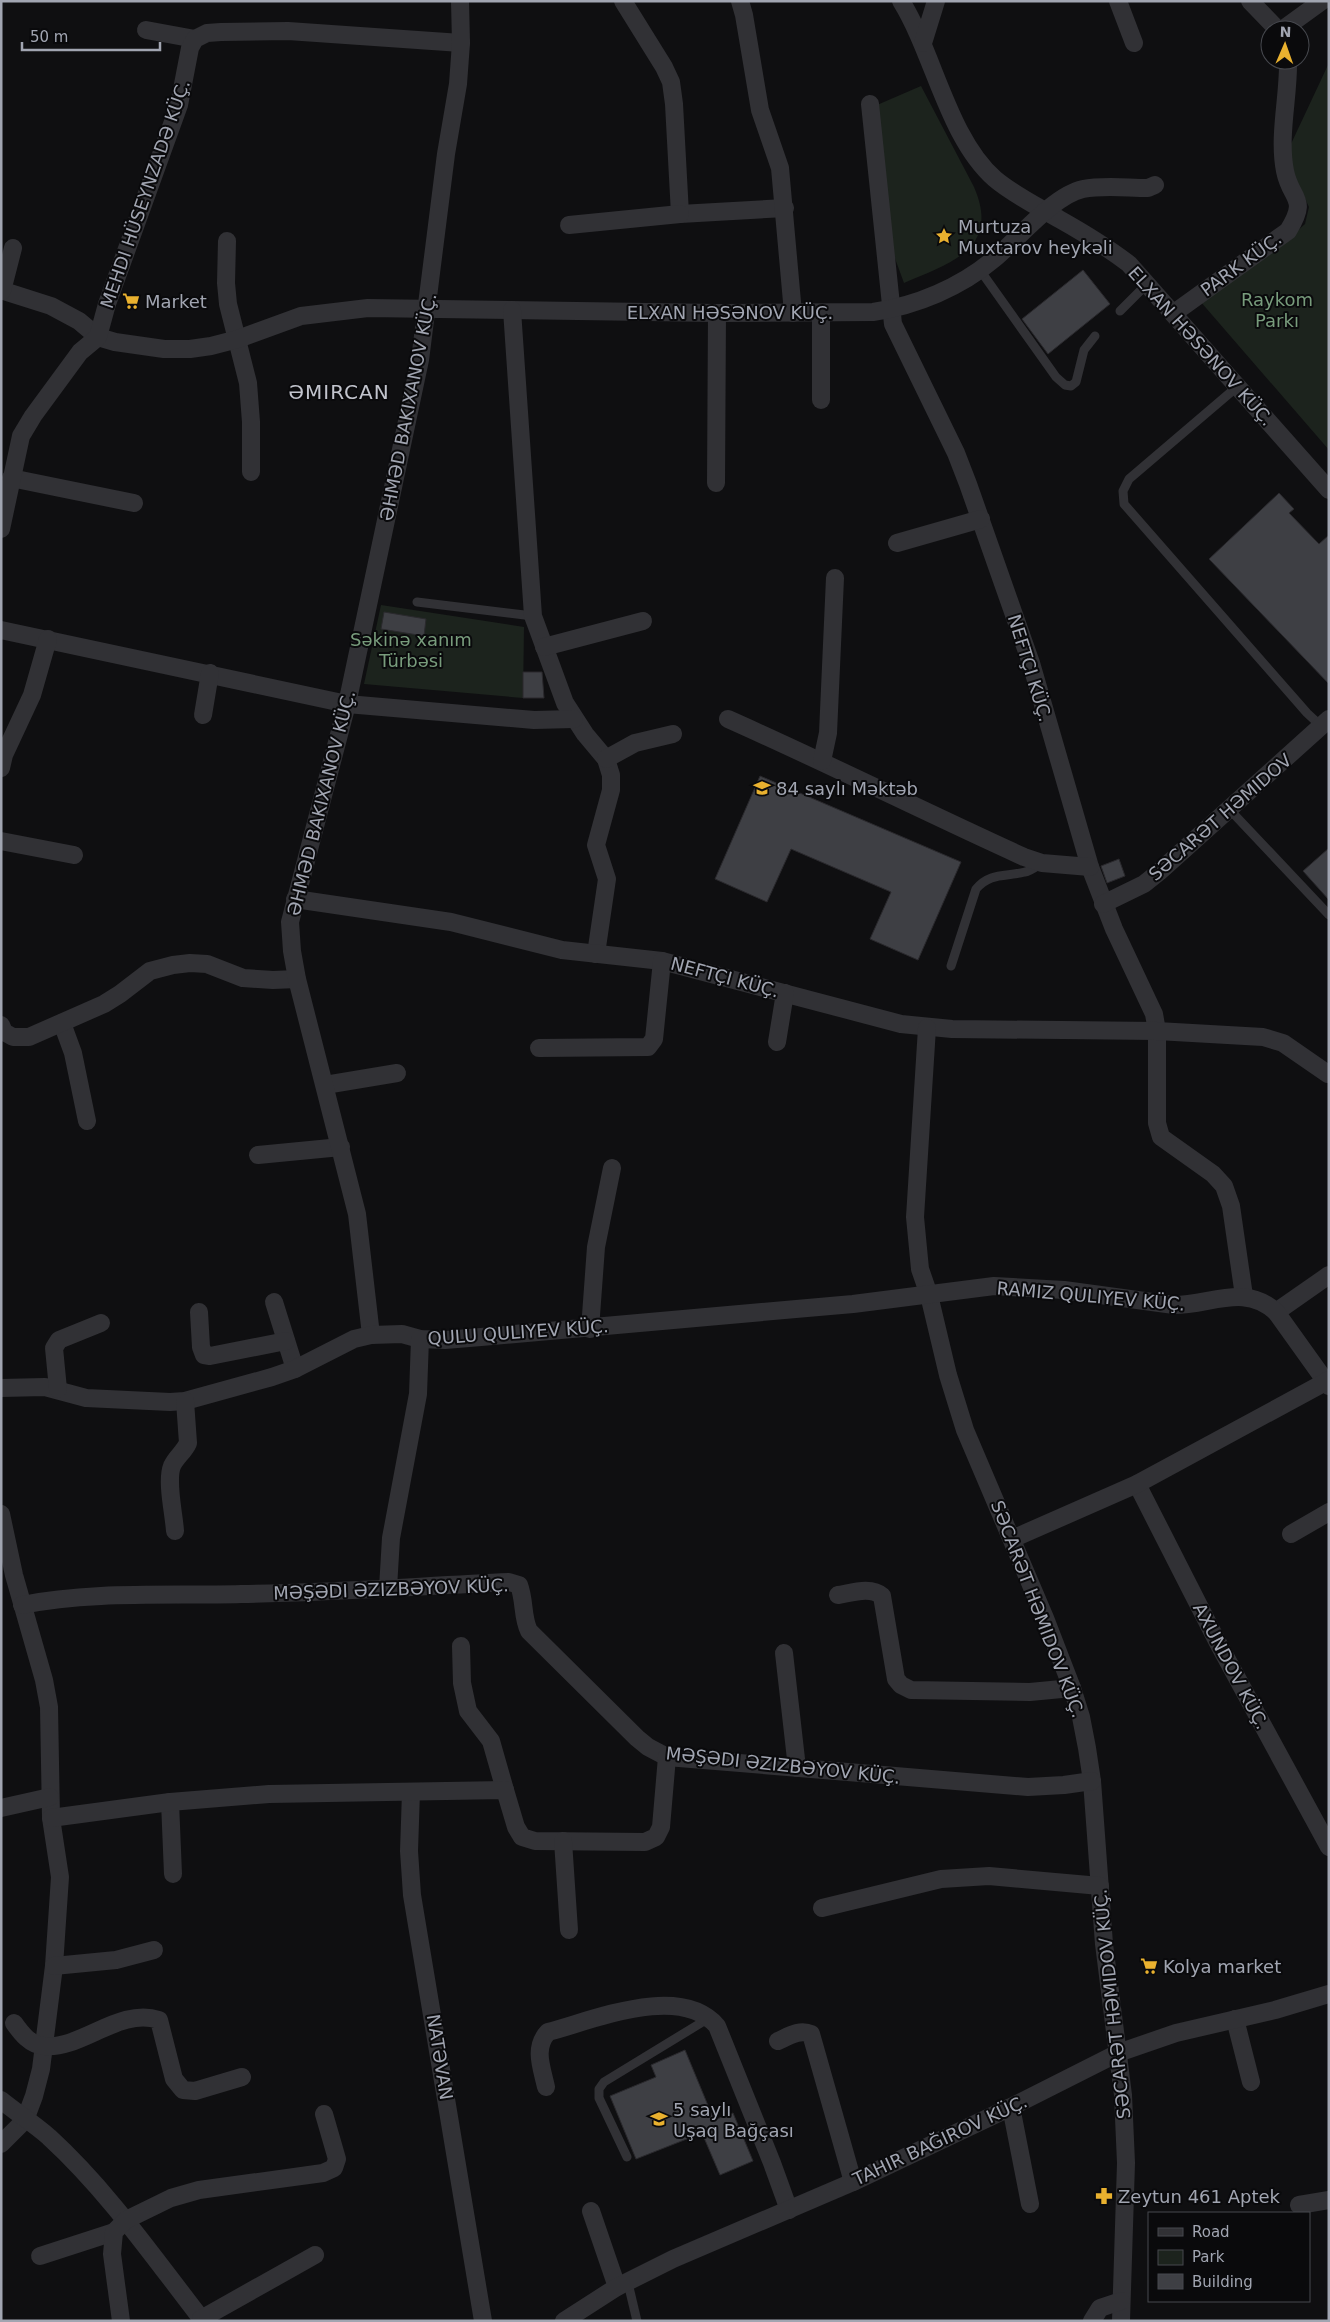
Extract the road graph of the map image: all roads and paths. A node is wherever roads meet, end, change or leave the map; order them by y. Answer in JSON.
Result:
{"nodes":[{"id":1,"x":460,"y":1,"type":"edge"},
{"id":2,"x":623,"y":1,"type":"edge"},
{"id":3,"x":740,"y":1,"type":"edge"},
{"id":4,"x":901,"y":1,"type":"edge"},
{"id":5,"x":936,"y":1,"type":"edge"},
{"id":6,"x":1118,"y":1,"type":"edge"},
{"id":7,"x":1250,"y":1,"type":"edge"},
{"id":8,"x":1322,"y":1,"type":"edge"},
{"id":9,"x":1268,"y":20,"type":"edge"},
{"id":10,"x":1296,"y":20,"type":"edge"},
{"id":11,"x":146,"y":30,"type":"dead end"},
{"id":12,"x":195,"y":39,"type":"junction"},
{"id":13,"x":461,"y":43,"type":"junction"},
{"id":14,"x":923,"y":43,"type":"junction"},
{"id":15,"x":1134,"y":43,"type":"dead end"},
{"id":16,"x":1288,"y":70,"type":"edge"},
{"id":17,"x":870,"y":104,"type":"dead end"},
{"id":18,"x":1155,"y":185,"type":"dead end"},
{"id":19,"x":785,"y":208,"type":"junction"},
{"id":20,"x":1045,"y":211,"type":"junction"},
{"id":21,"x":680,"y":214,"type":"junction"},
{"id":22,"x":569,"y":225,"type":"dead end"},
{"id":23,"x":227,"y":241,"type":"dead end"},
{"id":24,"x":13,"y":248,"type":"dead end"},
{"id":25,"x":980,"y":270,"type":"junction"},
{"id":26,"x":1148,"y":283,"type":"junction"},
{"id":27,"x":2,"y":290,"type":"edge"},
{"id":28,"x":428,"y":308,"type":"junction"},
{"id":29,"x":512,"y":310,"type":"junction"},
{"id":30,"x":890,"y":310,"type":"junction"},
{"id":31,"x":1120,"y":311,"type":"dead end"},
{"id":32,"x":717,"y":313,"type":"junction"},
{"id":33,"x":793,"y":313,"type":"junction"},
{"id":34,"x":821,"y":313,"type":"junction"},
{"id":35,"x":1174,"y":313,"type":"junction"},
{"id":36,"x":1095,"y":336,"type":"dead end"},
{"id":37,"x":98,"y":337,"type":"junction"},
{"id":38,"x":238,"y":339,"type":"junction"},
{"id":39,"x":1238,"y":386,"type":"junction"},
{"id":40,"x":821,"y":400,"type":"dead end"},
{"id":41,"x":251,"y":472,"type":"dead end"},
{"id":42,"x":11,"y":478,"type":"junction"},
{"id":43,"x":716,"y":483,"type":"dead end"},
{"id":44,"x":1329,"y":490,"type":"edge"},
{"id":45,"x":134,"y":503,"type":"dead end"},
{"id":46,"x":981,"y":519,"type":"junction"},
{"id":47,"x":1,"y":529,"type":"edge"},
{"id":48,"x":897,"y":543,"type":"dead end"},
{"id":49,"x":835,"y":578,"type":"dead end"},
{"id":50,"x":417,"y":602,"type":"dead end"},
{"id":51,"x":533,"y":616,"type":"junction"},
{"id":52,"x":643,"y":620,"type":"dead end"},
{"id":53,"x":1,"y":630,"type":"edge"},
{"id":54,"x":48,"y":639,"type":"junction"},
{"id":55,"x":544,"y":647,"type":"junction"},
{"id":56,"x":210,"y":673,"type":"junction"},
{"id":57,"x":346,"y":704,"type":"junction"},
{"id":58,"x":203,"y":715,"type":"dead end"},
{"id":59,"x":574,"y":719,"type":"junction"},
{"id":60,"x":728,"y":719,"type":"dead end"},
{"id":61,"x":1325,"y":723,"type":"edge"},
{"id":62,"x":673,"y":734,"type":"dead end"},
{"id":63,"x":606,"y":759,"type":"junction"},
{"id":64,"x":822,"y":761,"type":"junction"},
{"id":65,"x":1,"y":768,"type":"edge"},
{"id":66,"x":1230,"y":810,"type":"junction"},
{"id":67,"x":1,"y":841,"type":"edge"},
{"id":68,"x":74,"y":854,"type":"dead end"},
{"id":69,"x":1042,"y":863,"type":"junction"},
{"id":70,"x":1090,"y":867,"type":"junction"},
{"id":71,"x":295,"y":899,"type":"junction"},
{"id":72,"x":1103,"y":904,"type":"junction"},
{"id":73,"x":1329,"y":915,"type":"edge"},
{"id":74,"x":596,"y":954,"type":"junction"},
{"id":75,"x":662,"y":961,"type":"junction"},
{"id":76,"x":952,"y":966,"type":"dead end"},
{"id":77,"x":297,"y":979,"type":"junction"},
{"id":78,"x":786,"y":993,"type":"junction"},
{"id":79,"x":62,"y":1023,"type":"junction"},
{"id":80,"x":1,"y":1025,"type":"edge"},
{"id":81,"x":927,"y":1028,"type":"junction"},
{"id":82,"x":1157,"y":1031,"type":"junction"},
{"id":83,"x":776,"y":1042,"type":"dead end"},
{"id":84,"x":539,"y":1048,"type":"dead end"},
{"id":85,"x":397,"y":1073,"type":"dead end"},
{"id":86,"x":1328,"y":1074,"type":"edge"},
{"id":87,"x":325,"y":1085,"type":"junction"},
{"id":88,"x":87,"y":1121,"type":"dead end"},
{"id":89,"x":341,"y":1147,"type":"junction"},
{"id":90,"x":258,"y":1155,"type":"dead end"},
{"id":91,"x":612,"y":1168,"type":"dead end"},
{"id":92,"x":1329,"y":1275,"type":"edge"},
{"id":93,"x":929,"y":1295,"type":"junction"},
{"id":94,"x":1244,"y":1296,"type":"junction"},
{"id":95,"x":274,"y":1302,"type":"dead end"},
{"id":96,"x":199,"y":1312,"type":"dead end"},
{"id":97,"x":1276,"y":1312,"type":"junction"},
{"id":98,"x":100,"y":1323,"type":"dead end"},
{"id":99,"x":590,"y":1329,"type":"junction"},
{"id":100,"x":371,"y":1335,"type":"junction"},
{"id":101,"x":420,"y":1339,"type":"junction"},
{"id":102,"x":286,"y":1341,"type":"junction"},
{"id":103,"x":295,"y":1369,"type":"junction"},
{"id":104,"x":1328,"y":1383,"type":"edge"},
{"id":105,"x":1,"y":1388,"type":"edge"},
{"id":106,"x":58,"y":1389,"type":"junction"},
{"id":107,"x":184,"y":1401,"type":"junction"},
{"id":108,"x":1137,"y":1484,"type":"junction"},
{"id":109,"x":1329,"y":1512,"type":"edge"},
{"id":110,"x":1,"y":1514,"type":"edge"},
{"id":111,"x":175,"y":1531,"type":"dead end"},
{"id":112,"x":1291,"y":1534,"type":"dead end"},
{"id":113,"x":1012,"y":1539,"type":"junction"},
{"id":114,"x":7,"y":1577,"type":"edge"},
{"id":115,"x":388,"y":1588,"type":"junction"},
{"id":116,"x":838,"y":1595,"type":"dead end"},
{"id":117,"x":22,"y":1605,"type":"junction"},
{"id":118,"x":461,"y":1646,"type":"dead end"},
{"id":119,"x":784,"y":1653,"type":"dead end"},
{"id":120,"x":1072,"y":1688,"type":"junction"},
{"id":121,"x":667,"y":1757,"type":"junction"},
{"id":122,"x":797,"y":1768,"type":"junction"},
{"id":123,"x":1092,"y":1781,"type":"junction"},
{"id":124,"x":505,"y":1790,"type":"junction"},
{"id":125,"x":411,"y":1792,"type":"junction"},
{"id":126,"x":50,"y":1797,"type":"junction"},
{"id":127,"x":170,"y":1802,"type":"junction"},
{"id":128,"x":1,"y":1808,"type":"edge"},
{"id":129,"x":52,"y":1818,"type":"junction"},
{"id":130,"x":564,"y":1841,"type":"junction"},
{"id":131,"x":1329,"y":1846,"type":"edge"},
{"id":132,"x":173,"y":1874,"type":"dead end"},
{"id":133,"x":1100,"y":1886,"type":"junction"},
{"id":134,"x":822,"y":1908,"type":"dead end"},
{"id":135,"x":569,"y":1930,"type":"dead end"},
{"id":136,"x":154,"y":1950,"type":"dead end"},
{"id":137,"x":54,"y":1966,"type":"junction"},
{"id":138,"x":1329,"y":1994,"type":"edge"},
{"id":139,"x":710,"y":2018,"type":"junction"},
{"id":140,"x":1235,"y":2019,"type":"junction"},
{"id":141,"x":14,"y":2023,"type":"dead end"},
{"id":142,"x":778,"y":2041,"type":"dead end"},
{"id":143,"x":43,"y":2046,"type":"junction"},
{"id":144,"x":1118,"y":2053,"type":"junction"},
{"id":145,"x":242,"y":2077,"type":"dead end"},
{"id":146,"x":1251,"y":2082,"type":"dead end"},
{"id":147,"x":546,"y":2087,"type":"dead end"},
{"id":148,"x":1,"y":2100,"type":"edge"},
{"id":149,"x":1011,"y":2107,"type":"junction"},
{"id":150,"x":324,"y":2114,"type":"dead end"},
{"id":151,"x":25,"y":2120,"type":"junction"},
{"id":152,"x":1,"y":2144,"type":"edge"},
{"id":153,"x":628,"y":2157,"type":"dead end"},
{"id":154,"x":853,"y":2182,"type":"junction"},
{"id":155,"x":1329,"y":2200,"type":"edge"},
{"id":156,"x":1030,"y":2204,"type":"dead end"},
{"id":157,"x":1299,"y":2205,"type":"dead end"},
{"id":158,"x":788,"y":2210,"type":"junction"},
{"id":159,"x":591,"y":2211,"type":"dead end"},
{"id":160,"x":120,"y":2226,"type":"junction"},
{"id":161,"x":315,"y":2255,"type":"dead end"},
{"id":162,"x":40,"y":2256,"type":"dead end"},
{"id":163,"x":623,"y":2285,"type":"junction"},
{"id":164,"x":1121,"y":2301,"type":"junction"},
{"id":165,"x":202,"y":2320,"type":"edge"},
{"id":166,"x":121,"y":2321,"type":"edge"},
{"id":167,"x":483,"y":2321,"type":"edge"},
{"id":168,"x":564,"y":2321,"type":"edge"},
{"id":169,"x":638,"y":2321,"type":"edge"},
{"id":170,"x":1092,"y":2321,"type":"edge"},
{"id":171,"x":1121,"y":2321,"type":"edge"}],
"edges":[{"from":1,"to":13,"type":"street"},
{"from":2,"to":21,"type":"street"},
{"from":3,"to":19,"type":"street"},
{"from":4,"to":14,"type":"street"},
{"from":5,"to":14,"type":"street"},
{"from":6,"to":15,"type":"street"},
{"from":7,"to":9,"type":"street"},
{"from":8,"to":10,"type":"street"},
{"from":11,"to":12,"type":"street"},
{"from":12,"to":13,"type":"street"},
{"from":12,"to":37,"type":"street","name":"MEHDI HÜSEYNZADƏ KÜÇ."},
{"from":13,"to":28,"type":"street"},
{"from":14,"to":20,"type":"street"},
{"from":16,"to":35,"type":"street","name":"PARK KÜÇ."},
{"from":17,"to":30,"type":"street","name":"NEFTÇI KÜÇ."},
{"from":18,"to":20,"type":"street"},
{"from":19,"to":21,"type":"street"},
{"from":19,"to":33,"type":"street"},
{"from":20,"to":25,"type":"street","name":"ELXAN HƏSƏNOV KÜÇ."},
{"from":20,"to":26,"type":"street","name":"ELXAN HƏSƏNOV KÜÇ."},
{"from":21,"to":22,"type":"street"},
{"from":23,"to":38,"type":"street"},
{"from":24,"to":27,"type":"street"},
{"from":25,"to":30,"type":"street","name":"ELXAN HƏSƏNOV KÜÇ."},
{"from":25,"to":36,"type":"lane"},
{"from":26,"to":31,"type":"lane"},
{"from":26,"to":35,"type":"street","name":"ELXAN HƏSƏNOV KÜÇ."},
{"from":27,"to":37,"type":"street","name":"ELXAN HƏSƏNOV KÜÇ."},
{"from":28,"to":29,"type":"street","name":"ELXAN HƏSƏNOV KÜÇ."},
{"from":28,"to":38,"type":"street","name":"ELXAN HƏSƏNOV KÜÇ."},
{"from":28,"to":57,"type":"street"},
{"from":29,"to":32,"type":"street","name":"ELXAN HƏSƏNOV KÜÇ."},
{"from":29,"to":51,"type":"street"},
{"from":30,"to":34,"type":"street","name":"ELXAN HƏSƏNOV KÜÇ."},
{"from":30,"to":46,"type":"street","name":"NEFTÇI KÜÇ."},
{"from":32,"to":33,"type":"street","name":"ELXAN HƏSƏNOV KÜÇ."},
{"from":32,"to":43,"type":"street"},
{"from":33,"to":34,"type":"street","name":"ELXAN HƏSƏNOV KÜÇ."},
{"from":34,"to":40,"type":"street"},
{"from":35,"to":39,"type":"street","name":"ELXAN HƏSƏNOV KÜÇ."},
{"from":37,"to":38,"type":"street","name":"ELXAN HƏSƏNOV KÜÇ."},
{"from":37,"to":42,"type":"street"},
{"from":38,"to":41,"type":"street"},
{"from":39,"to":44,"type":"street","name":"ELXAN HƏSƏNOV KÜÇ."},
{"from":39,"to":61,"type":"lane"},
{"from":42,"to":45,"type":"street"},
{"from":42,"to":47,"type":"street"},
{"from":46,"to":48,"type":"street"},
{"from":46,"to":70,"type":"street","name":"NEFTÇI KÜÇ."},
{"from":49,"to":64,"type":"street"},
{"from":50,"to":51,"type":"lane"},
{"from":51,"to":55,"type":"street"},
{"from":52,"to":55,"type":"street"},
{"from":53,"to":54,"type":"street"},
{"from":54,"to":56,"type":"street"},
{"from":54,"to":65,"type":"street"},
{"from":55,"to":59,"type":"street"},
{"from":56,"to":57,"type":"street"},
{"from":56,"to":58,"type":"street"},
{"from":57,"to":59,"type":"street"},
{"from":57,"to":71,"type":"street"},
{"from":59,"to":63,"type":"street"},
{"from":60,"to":64,"type":"street"},
{"from":61,"to":66,"type":"street","name":"SƏCARƏT HƏMIDOV"},
{"from":62,"to":63,"type":"street"},
{"from":63,"to":74,"type":"street"},
{"from":64,"to":69,"type":"street"},
{"from":66,"to":72,"type":"street","name":"SƏCARƏT HƏMIDOV"},
{"from":66,"to":73,"type":"lane"},
{"from":67,"to":68,"type":"street"},
{"from":69,"to":70,"type":"street"},
{"from":69,"to":76,"type":"lane"},
{"from":70,"to":72,"type":"street","name":"NEFTÇI KÜÇ."},
{"from":71,"to":74,"type":"street","name":"NEFTÇI KÜÇ."},
{"from":71,"to":77,"type":"street"},
{"from":72,"to":82,"type":"street","name":"NEFTÇI KÜÇ."},
{"from":74,"to":75,"type":"street","name":"NEFTÇI KÜÇ."},
{"from":75,"to":78,"type":"street","name":"NEFTÇI KÜÇ."},
{"from":75,"to":84,"type":"street"},
{"from":77,"to":79,"type":"street"},
{"from":77,"to":87,"type":"street"},
{"from":78,"to":81,"type":"street","name":"NEFTÇI KÜÇ."},
{"from":78,"to":83,"type":"street"},
{"from":79,"to":80,"type":"street"},
{"from":79,"to":88,"type":"street"},
{"from":81,"to":82,"type":"street","name":"NEFTÇI KÜÇ."},
{"from":81,"to":93,"type":"street","name":"SƏCARƏT HƏMIDOV KÜÇ."},
{"from":82,"to":86,"type":"street","name":"NEFTÇI KÜÇ."},
{"from":82,"to":94,"type":"street"},
{"from":85,"to":87,"type":"street"},
{"from":87,"to":89,"type":"street"},
{"from":89,"to":90,"type":"street"},
{"from":89,"to":100,"type":"street"},
{"from":91,"to":99,"type":"street"},
{"from":92,"to":97,"type":"street"},
{"from":93,"to":94,"type":"street","name":"RAMIZ QULIYEV KÜÇ."},
{"from":93,"to":99,"type":"street","name":"QULU QULIYEV KÜÇ."},
{"from":93,"to":113,"type":"street","name":"SƏCARƏT HƏMIDOV KÜÇ."},
{"from":94,"to":97,"type":"street","name":"RAMIZ QULIYEV KÜÇ."},
{"from":95,"to":102,"type":"street"},
{"from":96,"to":102,"type":"street"},
{"from":97,"to":104,"type":"street","name":"RAMIZ QULIYEV KÜÇ."},
{"from":98,"to":106,"type":"street"},
{"from":99,"to":101,"type":"street","name":"QULU QULIYEV KÜÇ."},
{"from":100,"to":101,"type":"street","name":"QULU QULIYEV KÜÇ."},
{"from":100,"to":103,"type":"street","name":"QULU QULIYEV KÜÇ."},
{"from":101,"to":115,"type":"street"},
{"from":102,"to":103,"type":"street"},
{"from":103,"to":107,"type":"street","name":"QULU QULIYEV KÜÇ."},
{"from":104,"to":108,"type":"street"},
{"from":105,"to":106,"type":"street","name":"QULU QULIYEV KÜÇ."},
{"from":106,"to":107,"type":"street","name":"QULU QULIYEV KÜÇ."},
{"from":107,"to":111,"type":"street"},
{"from":108,"to":113,"type":"street"},
{"from":108,"to":131,"type":"street","name":"AXUNDOV KÜÇ."},
{"from":109,"to":112,"type":"street"},
{"from":110,"to":114,"type":"street"},
{"from":113,"to":120,"type":"street","name":"SƏCARƏT HƏMIDOV KÜÇ."},
{"from":114,"to":117,"type":"street"},
{"from":115,"to":117,"type":"street","name":"MƏŞƏDI ƏZIZBƏYOV KÜÇ."},
{"from":115,"to":121,"type":"street","name":"MƏŞƏDI ƏZIZBƏYOV KÜÇ."},
{"from":116,"to":120,"type":"street"},
{"from":117,"to":126,"type":"street"},
{"from":118,"to":124,"type":"street"},
{"from":119,"to":122,"type":"street"},
{"from":120,"to":123,"type":"street","name":"SƏCARƏT HƏMIDOV KÜÇ."},
{"from":121,"to":122,"type":"street","name":"MƏŞƏDI ƏZIZBƏYOV KÜÇ."},
{"from":121,"to":130,"type":"street"},
{"from":122,"to":123,"type":"street","name":"MƏŞƏDI ƏZIZBƏYOV KÜÇ."},
{"from":123,"to":133,"type":"street","name":"SƏCARƏT HƏMIDOV KÜÇ."},
{"from":124,"to":125,"type":"street"},
{"from":124,"to":130,"type":"street"},
{"from":125,"to":127,"type":"street"},
{"from":125,"to":167,"type":"street","name":"NATƏVAN"},
{"from":126,"to":128,"type":"street"},
{"from":126,"to":129,"type":"street"},
{"from":127,"to":129,"type":"street"},
{"from":127,"to":132,"type":"street"},
{"from":129,"to":137,"type":"street"},
{"from":130,"to":135,"type":"street"},
{"from":133,"to":134,"type":"street"},
{"from":133,"to":144,"type":"street","name":"SƏCARƏT HƏMIDOV KÜÇ."},
{"from":136,"to":137,"type":"street"},
{"from":137,"to":143,"type":"street"},
{"from":138,"to":140,"type":"street"},
{"from":139,"to":147,"type":"street"},
{"from":139,"to":153,"type":"lane"},
{"from":139,"to":158,"type":"street"},
{"from":140,"to":144,"type":"street"},
{"from":140,"to":146,"type":"street"},
{"from":141,"to":143,"type":"street"},
{"from":142,"to":154,"type":"street"},
{"from":143,"to":145,"type":"street"},
{"from":143,"to":151,"type":"street"},
{"from":144,"to":149,"type":"street"},
{"from":144,"to":164,"type":"street","name":"SƏCARƏT HƏMIDOV KÜÇ."},
{"from":148,"to":151,"type":"street"},
{"from":149,"to":154,"type":"street"},
{"from":149,"to":156,"type":"street"},
{"from":150,"to":160,"type":"street"},
{"from":151,"to":152,"type":"street"},
{"from":151,"to":160,"type":"street"},
{"from":154,"to":158,"type":"street"},
{"from":155,"to":157,"type":"street"},
{"from":158,"to":163,"type":"street"},
{"from":159,"to":163,"type":"street"},
{"from":160,"to":162,"type":"street"},
{"from":160,"to":165,"type":"street"},
{"from":160,"to":166,"type":"street"},
{"from":161,"to":165,"type":"street"},
{"from":163,"to":168,"type":"street"},
{"from":163,"to":169,"type":"lane"},
{"from":164,"to":170,"type":"street"},
{"from":164,"to":171,"type":"street","name":"SƏCARƏT HƏMIDOV KÜÇ."}]}
